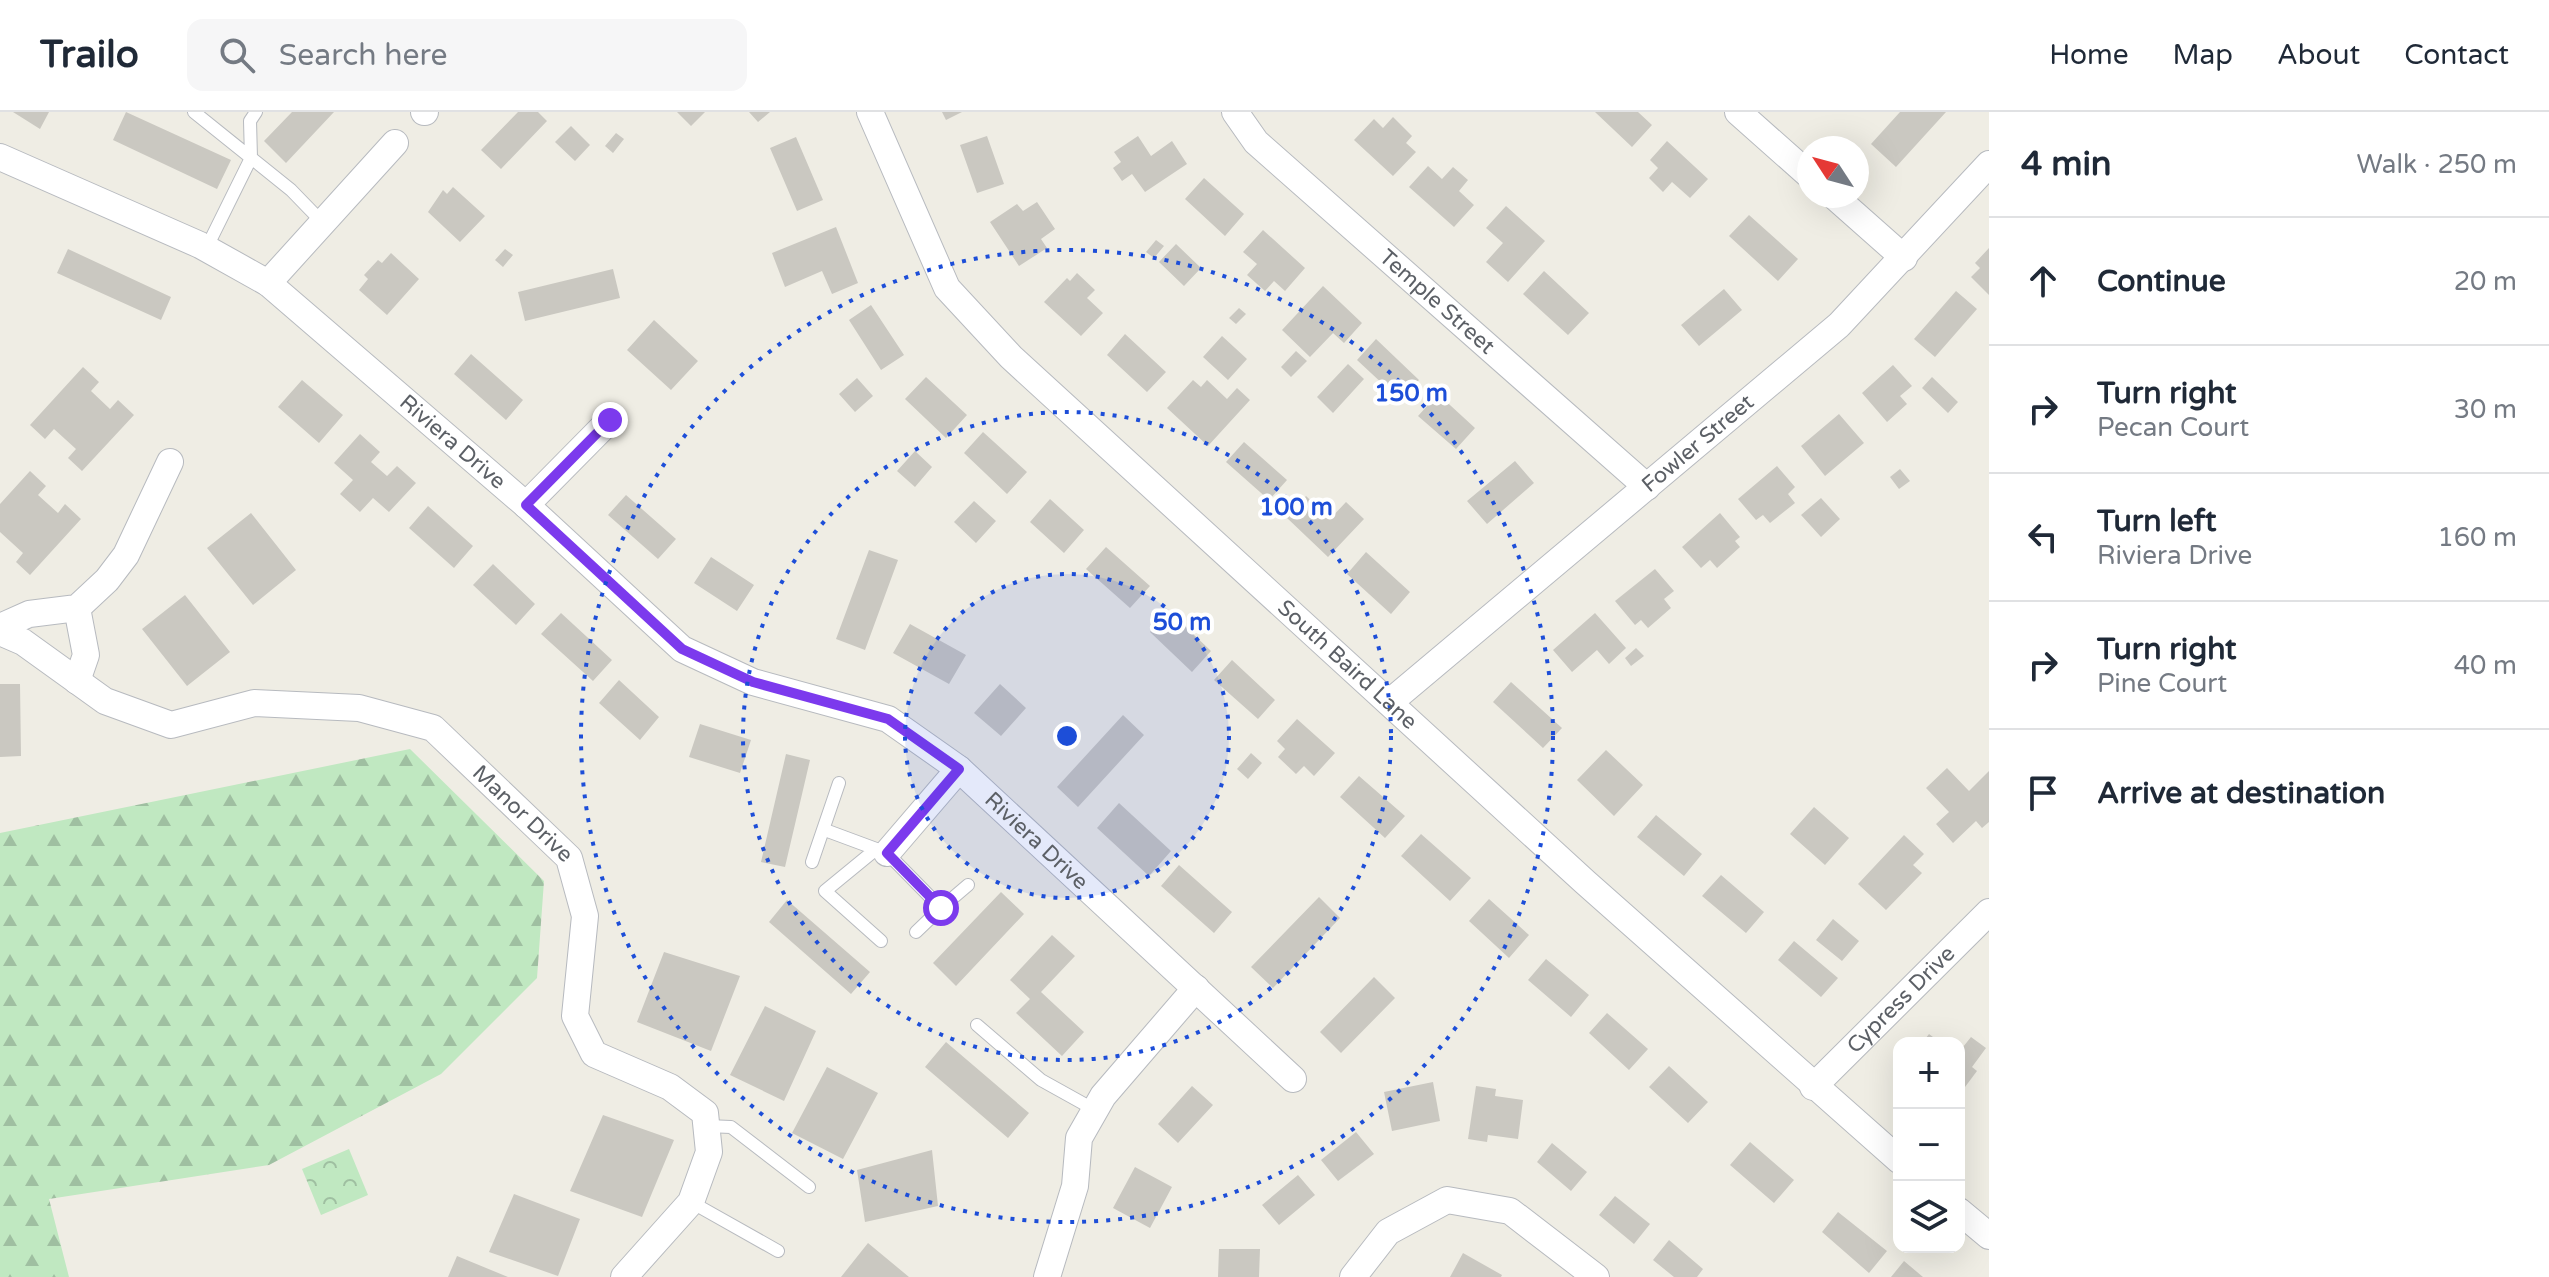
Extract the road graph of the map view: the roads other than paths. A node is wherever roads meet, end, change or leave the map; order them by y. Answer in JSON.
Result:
{"nodes":[{"id":1,"x":194,"y":112,"type":"edge"},
{"id":2,"x":256,"y":112,"type":"edge"},
{"id":3,"x":870,"y":112,"type":"edge"},
{"id":4,"x":1235,"y":112,"type":"edge"},
{"id":5,"x":1738,"y":112,"type":"edge"},
{"id":6,"x":395,"y":143,"type":"dead end"},
{"id":7,"x":0,"y":157,"type":"edge"},
{"id":8,"x":251,"y":158,"type":"junction"},
{"id":9,"x":1797,"y":164,"type":"edge"},
{"id":10,"x":1989,"y":164,"type":"edge"},
{"id":11,"x":1848,"y":208,"type":"edge"},
{"id":12,"x":323,"y":223,"type":"junction"},
{"id":13,"x":206,"y":249,"type":"junction"},
{"id":14,"x":1904,"y":258,"type":"junction"},
{"id":15,"x":268,"y":283,"type":"junction"},
{"id":16,"x":610,"y":420,"type":"dead end"},
{"id":17,"x":170,"y":462,"type":"dead end"},
{"id":18,"x":1647,"y":487,"type":"junction"},
{"id":19,"x":526,"y":505,"type":"junction"},
{"id":20,"x":77,"y":608,"type":"junction"},
{"id":21,"x":0,"y":629,"type":"edge"},
{"id":22,"x":77,"y":681,"type":"junction"},
{"id":23,"x":1390,"y":702,"type":"junction"},
{"id":24,"x":959,"y":769,"type":"junction"},
{"id":25,"x":839,"y":783,"type":"dead end"},
{"id":26,"x":825,"y":830,"type":"junction"},
{"id":27,"x":881,"y":852,"type":"junction"},
{"id":28,"x":812,"y":862,"type":"dead end"},
{"id":29,"x":968,"y":885,"type":"dead end"},
{"id":30,"x":941,"y":908,"type":"junction"},
{"id":31,"x":1989,"y":912,"type":"edge"},
{"id":32,"x":916,"y":932,"type":"dead end"},
{"id":33,"x":881,"y":941,"type":"dead end"},
{"id":34,"x":1196,"y":988,"type":"junction"},
{"id":35,"x":977,"y":1025,"type":"dead end"},
{"id":36,"x":1293,"y":1079,"type":"dead end"},
{"id":37,"x":1813,"y":1087,"type":"junction"},
{"id":38,"x":1095,"y":1110,"type":"junction"},
{"id":39,"x":707,"y":1126,"type":"junction"},
{"id":40,"x":1893,"y":1155,"type":"edge"},
{"id":41,"x":809,"y":1187,"type":"dead end"},
{"id":42,"x":691,"y":1202,"type":"junction"},
{"id":43,"x":1965,"y":1215,"type":"edge"},
{"id":44,"x":1986,"y":1229,"type":"edge"},
{"id":45,"x":778,"y":1251,"type":"dead end"},
{"id":46,"x":624,"y":1277,"type":"edge"},
{"id":47,"x":1047,"y":1277,"type":"edge"},
{"id":48,"x":1353,"y":1277,"type":"edge"},
{"id":49,"x":1596,"y":1277,"type":"edge"}],
"edges":[{"from":1,"to":8,"type":"lane"},
{"from":2,"to":8,"type":"lane"},
{"from":3,"to":23,"type":"street","name":"South Baird Lane"},
{"from":4,"to":18,"type":"street","name":"Temple Street"},
{"from":5,"to":9,"type":"street"},
{"from":6,"to":12,"type":"street"},
{"from":7,"to":13,"type":"street","name":"Riviera Drive"},
{"from":8,"to":12,"type":"lane"},
{"from":8,"to":13,"type":"lane"},
{"from":10,"to":14,"type":"street","name":"Fowler Street"},
{"from":11,"to":14,"type":"street"},
{"from":12,"to":15,"type":"street"},
{"from":13,"to":15,"type":"street","name":"Riviera Drive"},
{"from":14,"to":18,"type":"street","name":"Fowler Street"},
{"from":15,"to":19,"type":"street","name":"Riviera Drive"},
{"from":16,"to":19,"type":"street"},
{"from":17,"to":20,"type":"street"},
{"from":18,"to":23,"type":"street","name":"Fowler Street"},
{"from":19,"to":24,"type":"street","name":"Riviera Drive"},
{"from":20,"to":21,"type":"street"},
{"from":20,"to":22,"type":"street"},
{"from":21,"to":22,"type":"street","name":"Manor Drive"},
{"from":22,"to":39,"type":"street","name":"Manor Drive"},
{"from":23,"to":37,"type":"street","name":"South Baird Lane"},
{"from":24,"to":27,"type":"street"},
{"from":24,"to":34,"type":"street","name":"Riviera Drive"},
{"from":25,"to":26,"type":"lane"},
{"from":26,"to":27,"type":"lane"},
{"from":26,"to":28,"type":"lane"},
{"from":27,"to":30,"type":"lane"},
{"from":27,"to":33,"type":"lane"},
{"from":29,"to":30,"type":"lane"},
{"from":30,"to":32,"type":"lane"},
{"from":31,"to":37,"type":"street","name":"Cypress Drive"},
{"from":34,"to":36,"type":"street","name":"Riviera Drive"},
{"from":34,"to":38,"type":"street"},
{"from":35,"to":38,"type":"lane"},
{"from":37,"to":40,"type":"street","name":"South Baird Lane"},
{"from":38,"to":47,"type":"street"},
{"from":39,"to":41,"type":"lane"},
{"from":39,"to":42,"type":"street"},
{"from":42,"to":45,"type":"lane"},
{"from":42,"to":46,"type":"street"},
{"from":43,"to":44,"type":"street"},
{"from":48,"to":49,"type":"street"}]}
